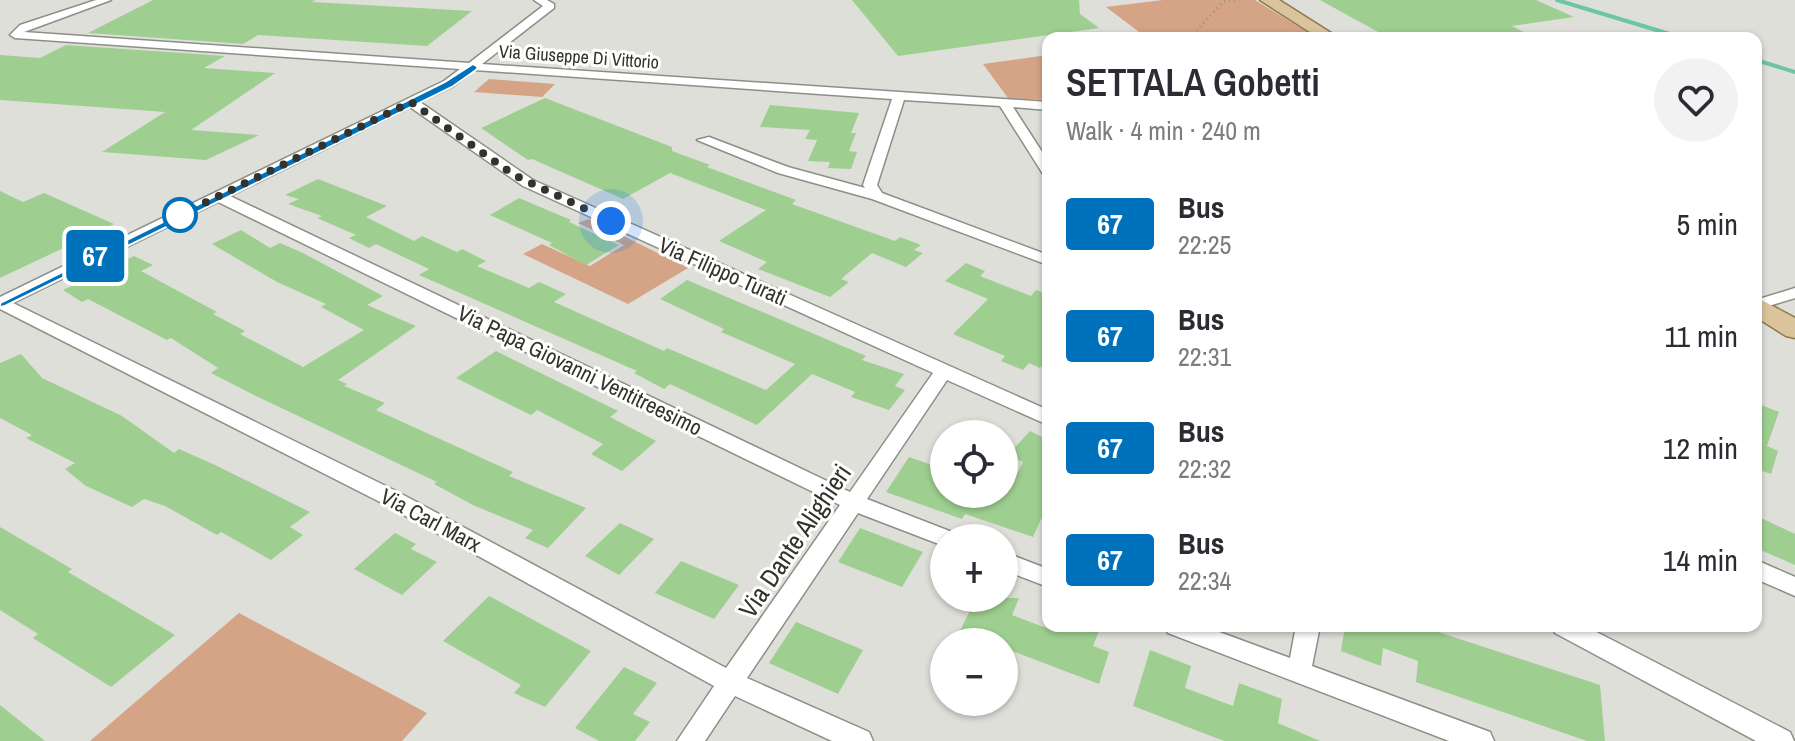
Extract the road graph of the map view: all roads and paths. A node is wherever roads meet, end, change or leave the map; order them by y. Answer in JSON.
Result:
{"nodes":[{"id":1,"x":106,"y":0,"type":"edge"},
{"id":2,"x":539,"y":0,"type":"edge"},
{"id":3,"x":1235,"y":0,"type":"edge"},
{"id":4,"x":1268,"y":0,"type":"edge"},
{"id":5,"x":1196,"y":32,"type":"edge"},
{"id":6,"x":1321,"y":32,"type":"edge"},
{"id":7,"x":473,"y":67,"type":"junction"},
{"id":8,"x":899,"y":97,"type":"junction"},
{"id":9,"x":411,"y":102,"type":"junction"},
{"id":10,"x":1004,"y":103,"type":"junction"},
{"id":11,"x":1042,"y":106,"type":"edge"},
{"id":12,"x":704,"y":140,"type":"dead end"},
{"id":13,"x":1042,"y":162,"type":"edge"},
{"id":14,"x":218,"y":196,"type":"junction"},
{"id":15,"x":877,"y":196,"type":"junction"},
{"id":16,"x":1042,"y":258,"type":"edge"},
{"id":17,"x":1795,"y":293,"type":"edge"},
{"id":18,"x":0,"y":303,"type":"edge"},
{"id":19,"x":1762,"y":303,"type":"edge"},
{"id":20,"x":1762,"y":309,"type":"edge"},
{"id":21,"x":1795,"y":330,"type":"edge"},
{"id":22,"x":944,"y":371,"type":"junction"},
{"id":23,"x":1042,"y":415,"type":"edge"},
{"id":24,"x":855,"y":503,"type":"junction"},
{"id":25,"x":930,"y":532,"type":"edge"},
{"id":26,"x":1018,"y":566,"type":"edge"},
{"id":27,"x":1762,"y":572,"type":"edge"},
{"id":28,"x":1042,"y":576,"type":"edge"},
{"id":29,"x":1795,"y":587,"type":"edge"},
{"id":30,"x":1192,"y":632,"type":"edge"},
{"id":31,"x":1307,"y":632,"type":"edge"},
{"id":32,"x":1574,"y":632,"type":"edge"},
{"id":33,"x":1299,"y":672,"type":"junction"},
{"id":34,"x":732,"y":683,"type":"junction"},
{"id":35,"x":690,"y":741,"type":"edge"},
{"id":36,"x":860,"y":741,"type":"edge"},
{"id":37,"x":1481,"y":741,"type":"edge"},
{"id":38,"x":1781,"y":741,"type":"edge"}],
"edges":[{"from":1,"to":7,"type":"street","name":"Via Giuseppe Di Vittorio"},
{"from":2,"to":7,"type":"street"},
{"from":3,"to":5,"type":"path"},
{"from":4,"to":6,"type":"main road"},
{"from":7,"to":8,"type":"street","name":"Via Giuseppe Di Vittorio"},
{"from":7,"to":9,"type":"street"},
{"from":8,"to":10,"type":"street","name":"Via Giuseppe Di Vittorio"},
{"from":8,"to":15,"type":"street"},
{"from":9,"to":14,"type":"street"},
{"from":9,"to":22,"type":"street","name":"Via Filippo Turati"},
{"from":10,"to":11,"type":"street","name":"Via Giuseppe Di Vittorio"},
{"from":10,"to":13,"type":"street"},
{"from":12,"to":15,"type":"street"},
{"from":14,"to":18,"type":"street"},
{"from":14,"to":24,"type":"street","name":"Via Papa Giovanni Ventitreesimo"},
{"from":15,"to":16,"type":"street"},
{"from":17,"to":19,"type":"street"},
{"from":18,"to":34,"type":"street","name":"Via Carl Marx"},
{"from":20,"to":21,"type":"main road"},
{"from":22,"to":23,"type":"street","name":"Via Filippo Turati"},
{"from":22,"to":24,"type":"street","name":"Via Dante Alighieri"},
{"from":24,"to":25,"type":"street","name":"Via Papa Giovanni Ventitreesimo"},
{"from":24,"to":34,"type":"street","name":"Via Dante Alighieri"},
{"from":26,"to":28,"type":"street"},
{"from":27,"to":29,"type":"street"},
{"from":30,"to":33,"type":"street"},
{"from":31,"to":33,"type":"street"},
{"from":32,"to":38,"type":"street"},
{"from":33,"to":37,"type":"street"},
{"from":34,"to":35,"type":"street","name":"Via Dante Alighieri"},
{"from":34,"to":36,"type":"street","name":"Via Carl Marx"}]}
